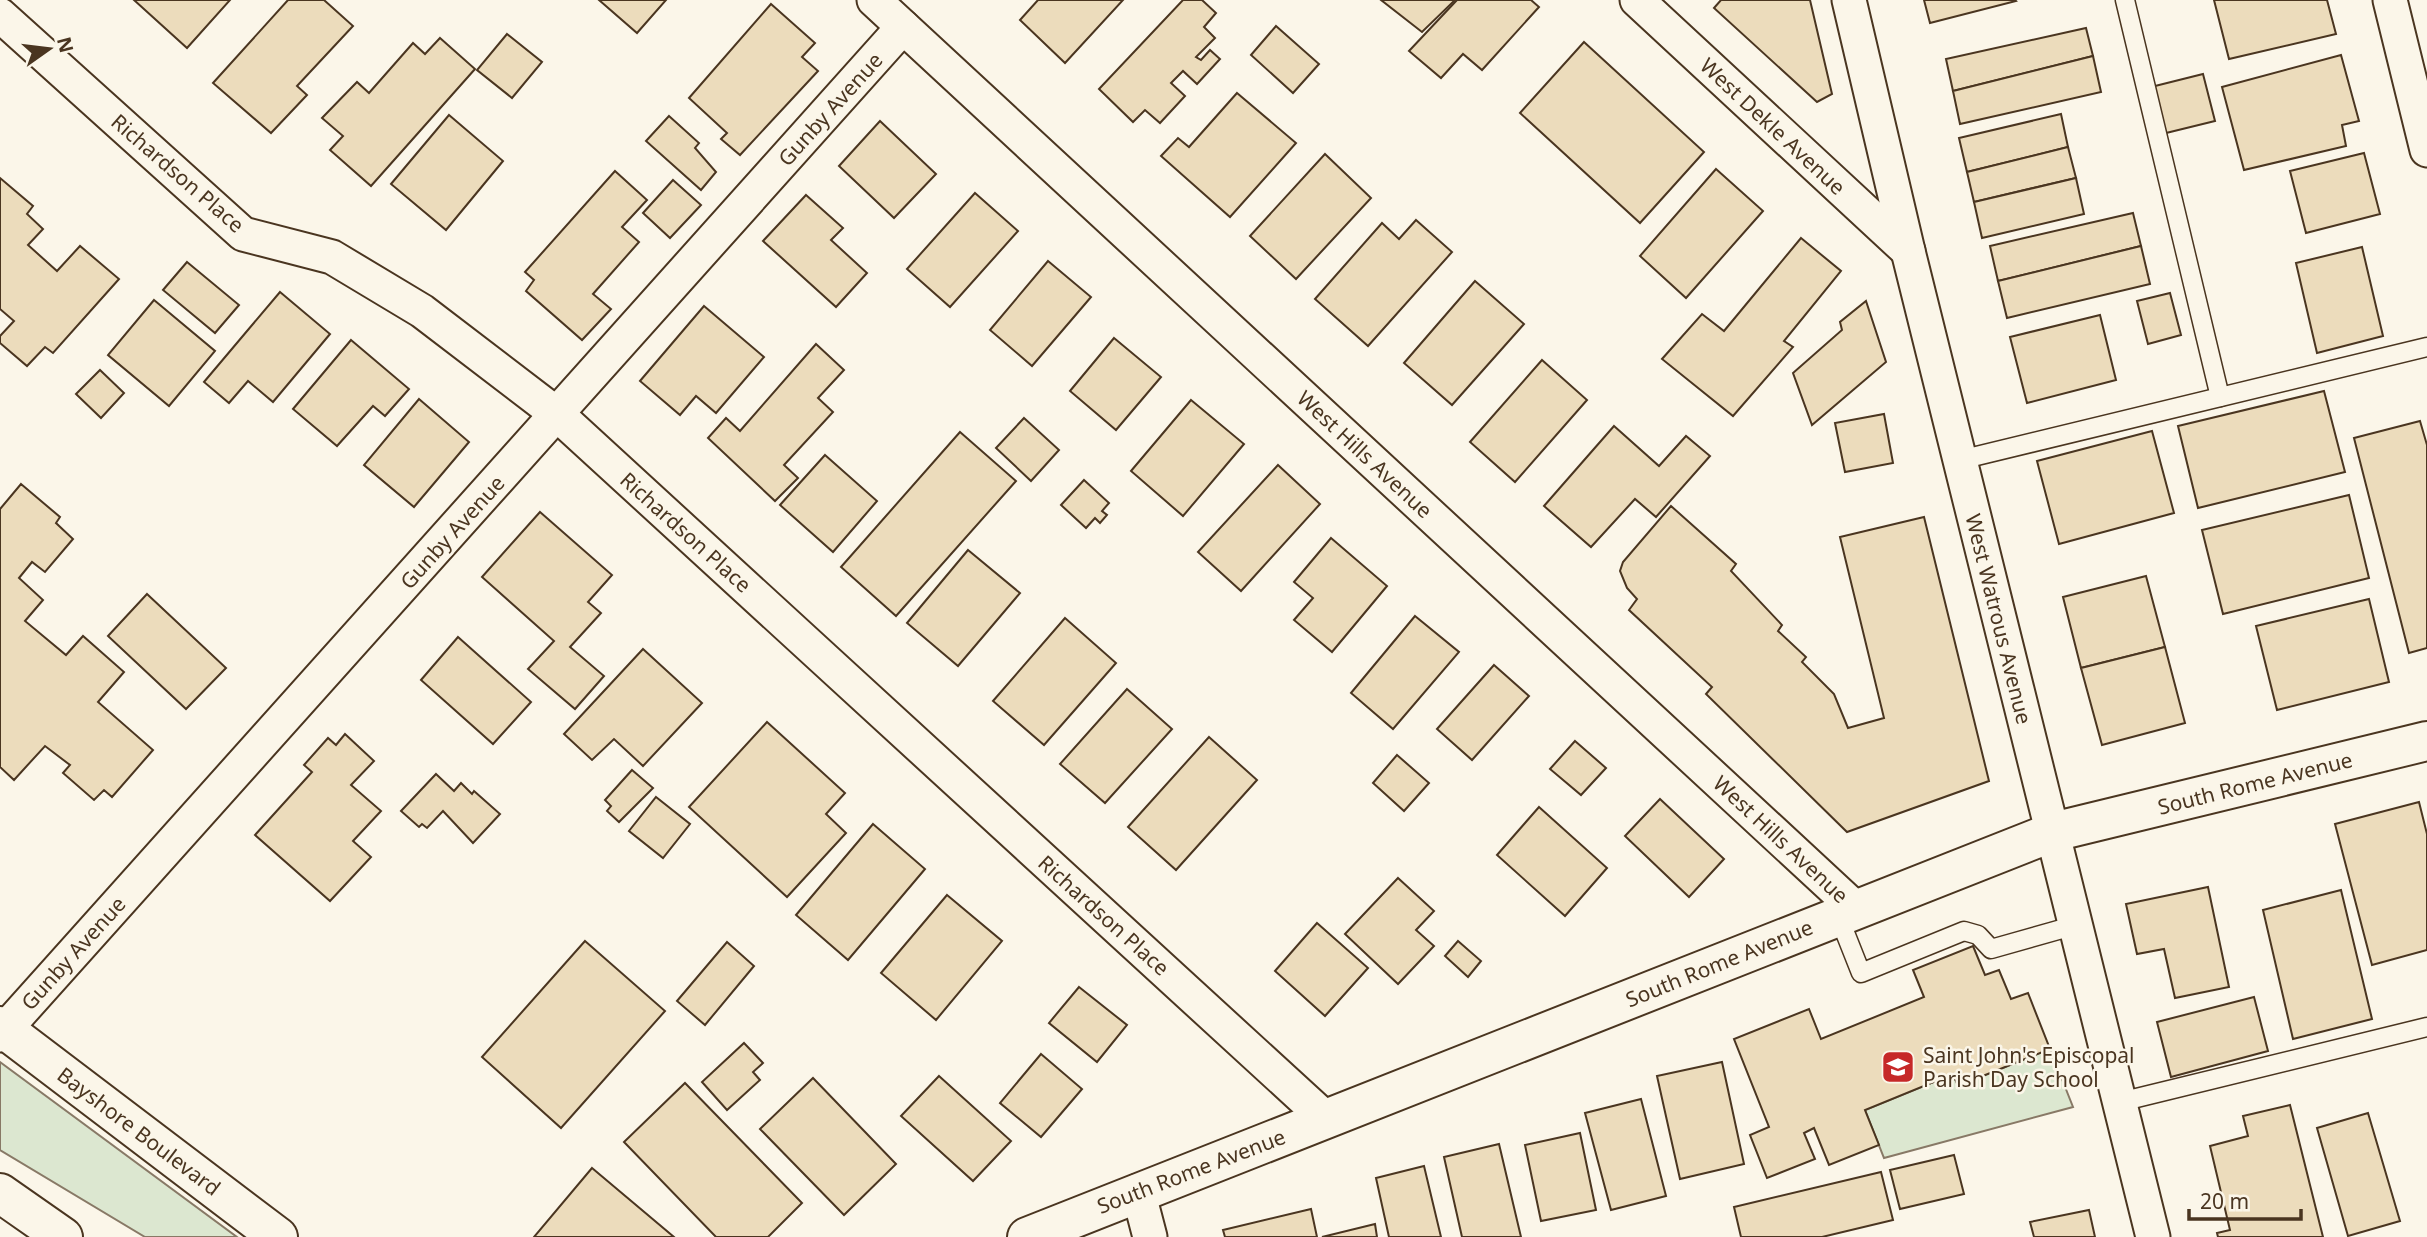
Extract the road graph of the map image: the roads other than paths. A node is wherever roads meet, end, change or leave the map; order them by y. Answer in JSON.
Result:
{"nodes":[{"id":1,"x":874,"y":0,"type":"edge"},
{"id":2,"x":1637,"y":0,"type":"edge"},
{"id":3,"x":1849,"y":0,"type":"edge"},
{"id":4,"x":2125,"y":0,"type":"edge"},
{"id":5,"x":2390,"y":0,"type":"edge"},
{"id":6,"x":0,"y":15,"type":"edge"},
{"id":7,"x":903,"y":27,"type":"junction"},
{"id":8,"x":2427,"y":150,"type":"edge"},
{"id":9,"x":1908,"y":251,"type":"junction"},
{"id":10,"x":2427,"y":347,"type":"edge"},
{"id":11,"x":2220,"y":397,"type":"junction"},
{"id":12,"x":558,"y":415,"type":"junction"},
{"id":13,"x":1960,"y":460,"type":"junction"},
{"id":14,"x":2427,"y":741,"type":"edge"},
{"id":15,"x":2053,"y":832,"type":"junction"},
{"id":16,"x":1847,"y":912,"type":"junction"},
{"id":17,"x":2076,"y":925,"type":"junction"},
{"id":18,"x":2427,"y":1027,"type":"edge"},
{"id":19,"x":2,"y":1030,"type":"edge"},
{"id":20,"x":2120,"y":1102,"type":"junction"},
{"id":21,"x":1326,"y":1119,"type":"junction"},
{"id":22,"x":1138,"y":1191,"type":"junction"},
{"id":23,"x":0,"y":1193,"type":"edge"},
{"id":24,"x":62,"y":1237,"type":"edge"},
{"id":25,"x":278,"y":1237,"type":"edge"},
{"id":26,"x":1027,"y":1237,"type":"edge"},
{"id":27,"x":1150,"y":1237,"type":"edge"},
{"id":28,"x":2154,"y":1237,"type":"edge"}],
"edges":[{"from":1,"to":7,"type":"street","name":"West Hills Avenue"},
{"from":2,"to":9,"type":"street","name":"West Dekle Avenue"},
{"from":3,"to":9,"type":"street","name":"West Watrous Avenue"},
{"from":4,"to":11,"type":"lane"},
{"from":5,"to":8,"type":"street"},
{"from":6,"to":12,"type":"street","name":"Richardson Place"},
{"from":7,"to":12,"type":"street","name":"Gunby Avenue"},
{"from":7,"to":16,"type":"street","name":"West Hills Avenue"},
{"from":9,"to":13,"type":"street","name":"West Watrous Avenue"},
{"from":10,"to":11,"type":"lane"},
{"from":11,"to":13,"type":"lane"},
{"from":12,"to":19,"type":"street","name":"Gunby Avenue"},
{"from":12,"to":21,"type":"street","name":"Richardson Place"},
{"from":13,"to":15,"type":"street","name":"West Watrous Avenue"},
{"from":14,"to":15,"type":"street","name":"South Rome Avenue"},
{"from":15,"to":16,"type":"street","name":"South Rome Avenue"},
{"from":15,"to":17,"type":"street","name":"West Watrous Avenue"},
{"from":16,"to":17,"type":"lane"},
{"from":16,"to":21,"type":"street","name":"South Rome Avenue"},
{"from":17,"to":20,"type":"street","name":"West Watrous Avenue"},
{"from":18,"to":20,"type":"lane"},
{"from":19,"to":25,"type":"street","name":"Bayshore Boulevard"},
{"from":20,"to":28,"type":"street","name":"West Watrous Avenue"},
{"from":21,"to":22,"type":"street","name":"South Rome Avenue"},
{"from":22,"to":26,"type":"street","name":"South Rome Avenue"},
{"from":22,"to":27,"type":"street"},
{"from":23,"to":24,"type":"street"}]}
